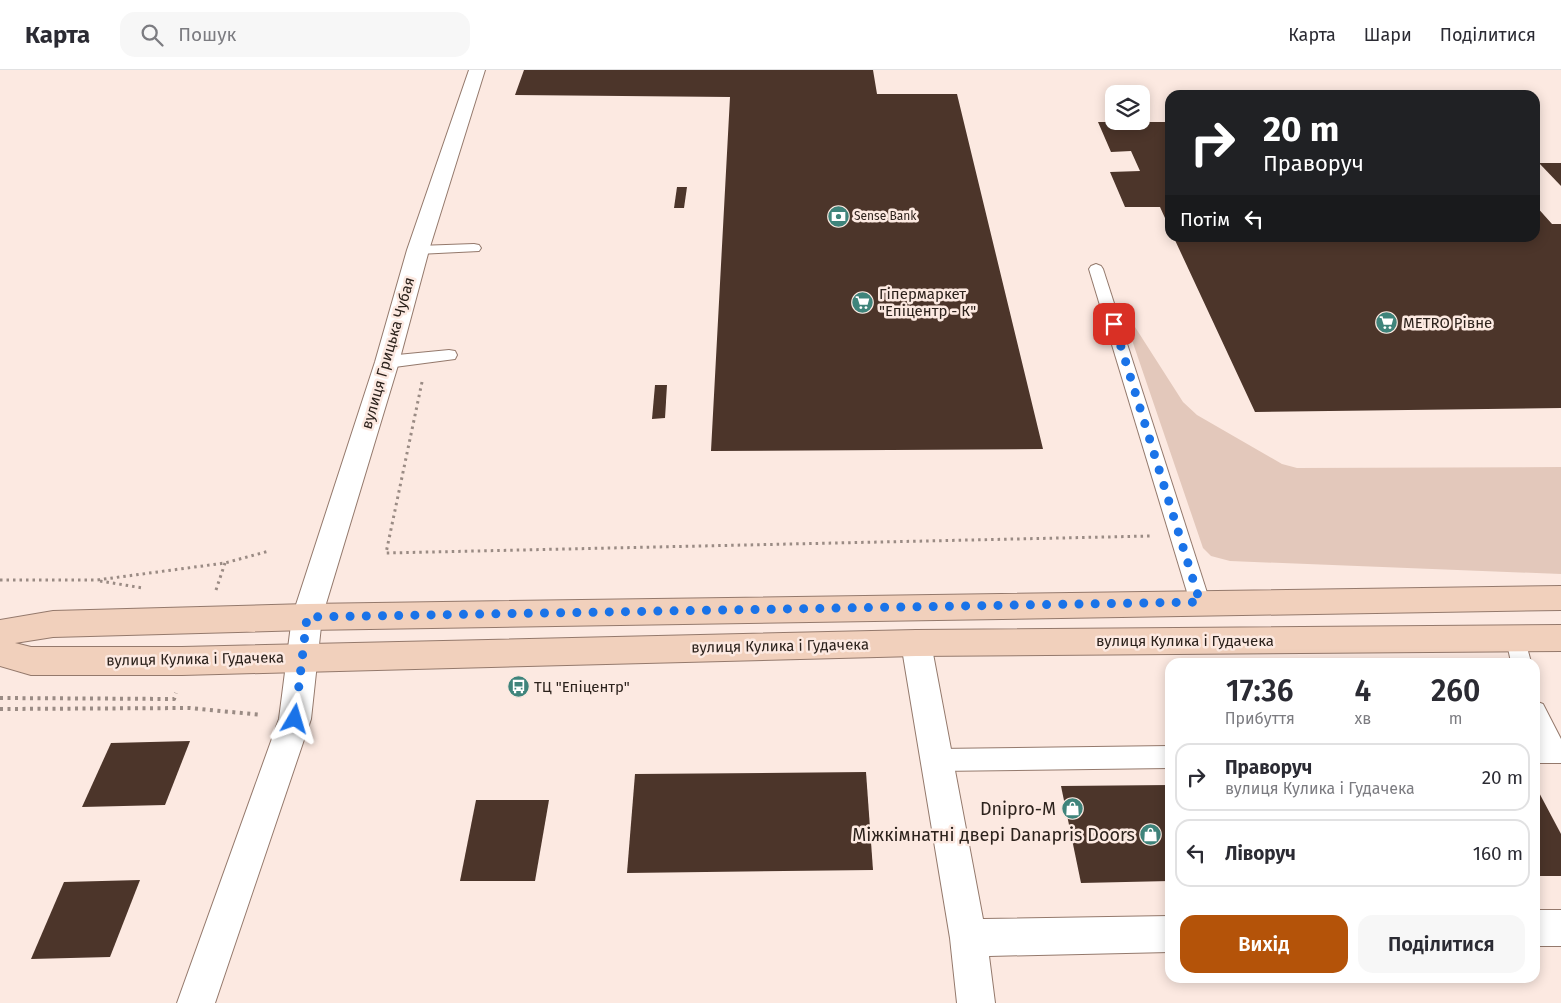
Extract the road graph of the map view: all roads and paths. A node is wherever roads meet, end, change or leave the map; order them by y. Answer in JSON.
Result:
{"nodes":[{"id":1,"x":477,"y":70,"type":"edge"},
{"id":2,"x":474,"y":248,"type":"dead end"},
{"id":3,"x":418,"y":250,"type":"junction"},
{"id":4,"x":1096,"y":268,"type":"dead end"},
{"id":5,"x":449,"y":355,"type":"dead end"},
{"id":6,"x":386,"y":362,"type":"junction"},
{"id":7,"x":423,"y":374,"type":"dead end"},
{"id":8,"x":1184,"y":548,"type":"junction"},
{"id":9,"x":269,"y":551,"type":"dead end"},
{"id":10,"x":0,"y":580,"type":"edge"},
{"id":11,"x":1561,"y":598,"type":"edge"},
{"id":12,"x":1200,"y":602,"type":"junction"},
{"id":13,"x":0,"y":634,"type":"edge"},
{"id":14,"x":305,"y":637,"type":"junction"},
{"id":15,"x":1561,"y":638,"type":"edge"},
{"id":16,"x":916,"y":643,"type":"junction"},
{"id":17,"x":1519,"y":651,"type":"edge"},
{"id":18,"x":0,"y":653,"type":"edge"},
{"id":19,"x":0,"y":698,"type":"edge"},
{"id":20,"x":174,"y":699,"type":"dead end"},
{"id":21,"x":0,"y":709,"type":"edge"},
{"id":22,"x":268,"y":716,"type":"dead end"},
{"id":23,"x":1540,"y":724,"type":"edge"},
{"id":24,"x":1551,"y":752,"type":"edge"},
{"id":25,"x":1165,"y":757,"type":"edge"},
{"id":26,"x":937,"y":760,"type":"junction"},
{"id":27,"x":1540,"y":928,"type":"edge"},
{"id":28,"x":1561,"y":928,"type":"edge"},
{"id":29,"x":1165,"y":934,"type":"edge"},
{"id":30,"x":968,"y":938,"type":"junction"},
{"id":31,"x":196,"y":1003,"type":"edge"},
{"id":32,"x":976,"y":1003,"type":"edge"}],
"edges":[{"from":1,"to":3,"type":"street","name":"вулиця Грицька Чубая"},
{"from":2,"to":3,"type":"lane"},
{"from":3,"to":6,"type":"street","name":"вулиця Грицька Чубая"},
{"from":4,"to":8,"type":"lane"},
{"from":5,"to":6,"type":"lane"},
{"from":6,"to":14,"type":"street","name":"вулиця Грицька Чубая"},
{"from":7,"to":8,"type":"path"},
{"from":8,"to":12,"type":"lane"},
{"from":9,"to":10,"type":"path"},
{"from":11,"to":12,"type":"main road","name":"вулиця Кулика і Гудачека"},
{"from":12,"to":14,"type":"main road","name":"вулиця Кулика і Гудачека"},
{"from":13,"to":14,"type":"main road","name":"вулиця Кулика і Гудачека"},
{"from":14,"to":16,"type":"main road","name":"вулиця Кулика і Гудачека"},
{"from":14,"to":18,"type":"main road","name":"вулиця Кулика і Гудачека"},
{"from":14,"to":31,"type":"street","name":"вулиця Грицька Чубая"},
{"from":15,"to":17,"type":"main road","name":"вулиця Кулика і Гудачека"},
{"from":16,"to":17,"type":"main road","name":"вулиця Кулика і Гудачека"},
{"from":16,"to":26,"type":"street"},
{"from":19,"to":20,"type":"path"},
{"from":21,"to":22,"type":"path"},
{"from":23,"to":24,"type":"lane"},
{"from":25,"to":26,"type":"lane"},
{"from":26,"to":30,"type":"street"},
{"from":27,"to":28,"type":"street"},
{"from":29,"to":30,"type":"street"},
{"from":30,"to":32,"type":"street"}]}
